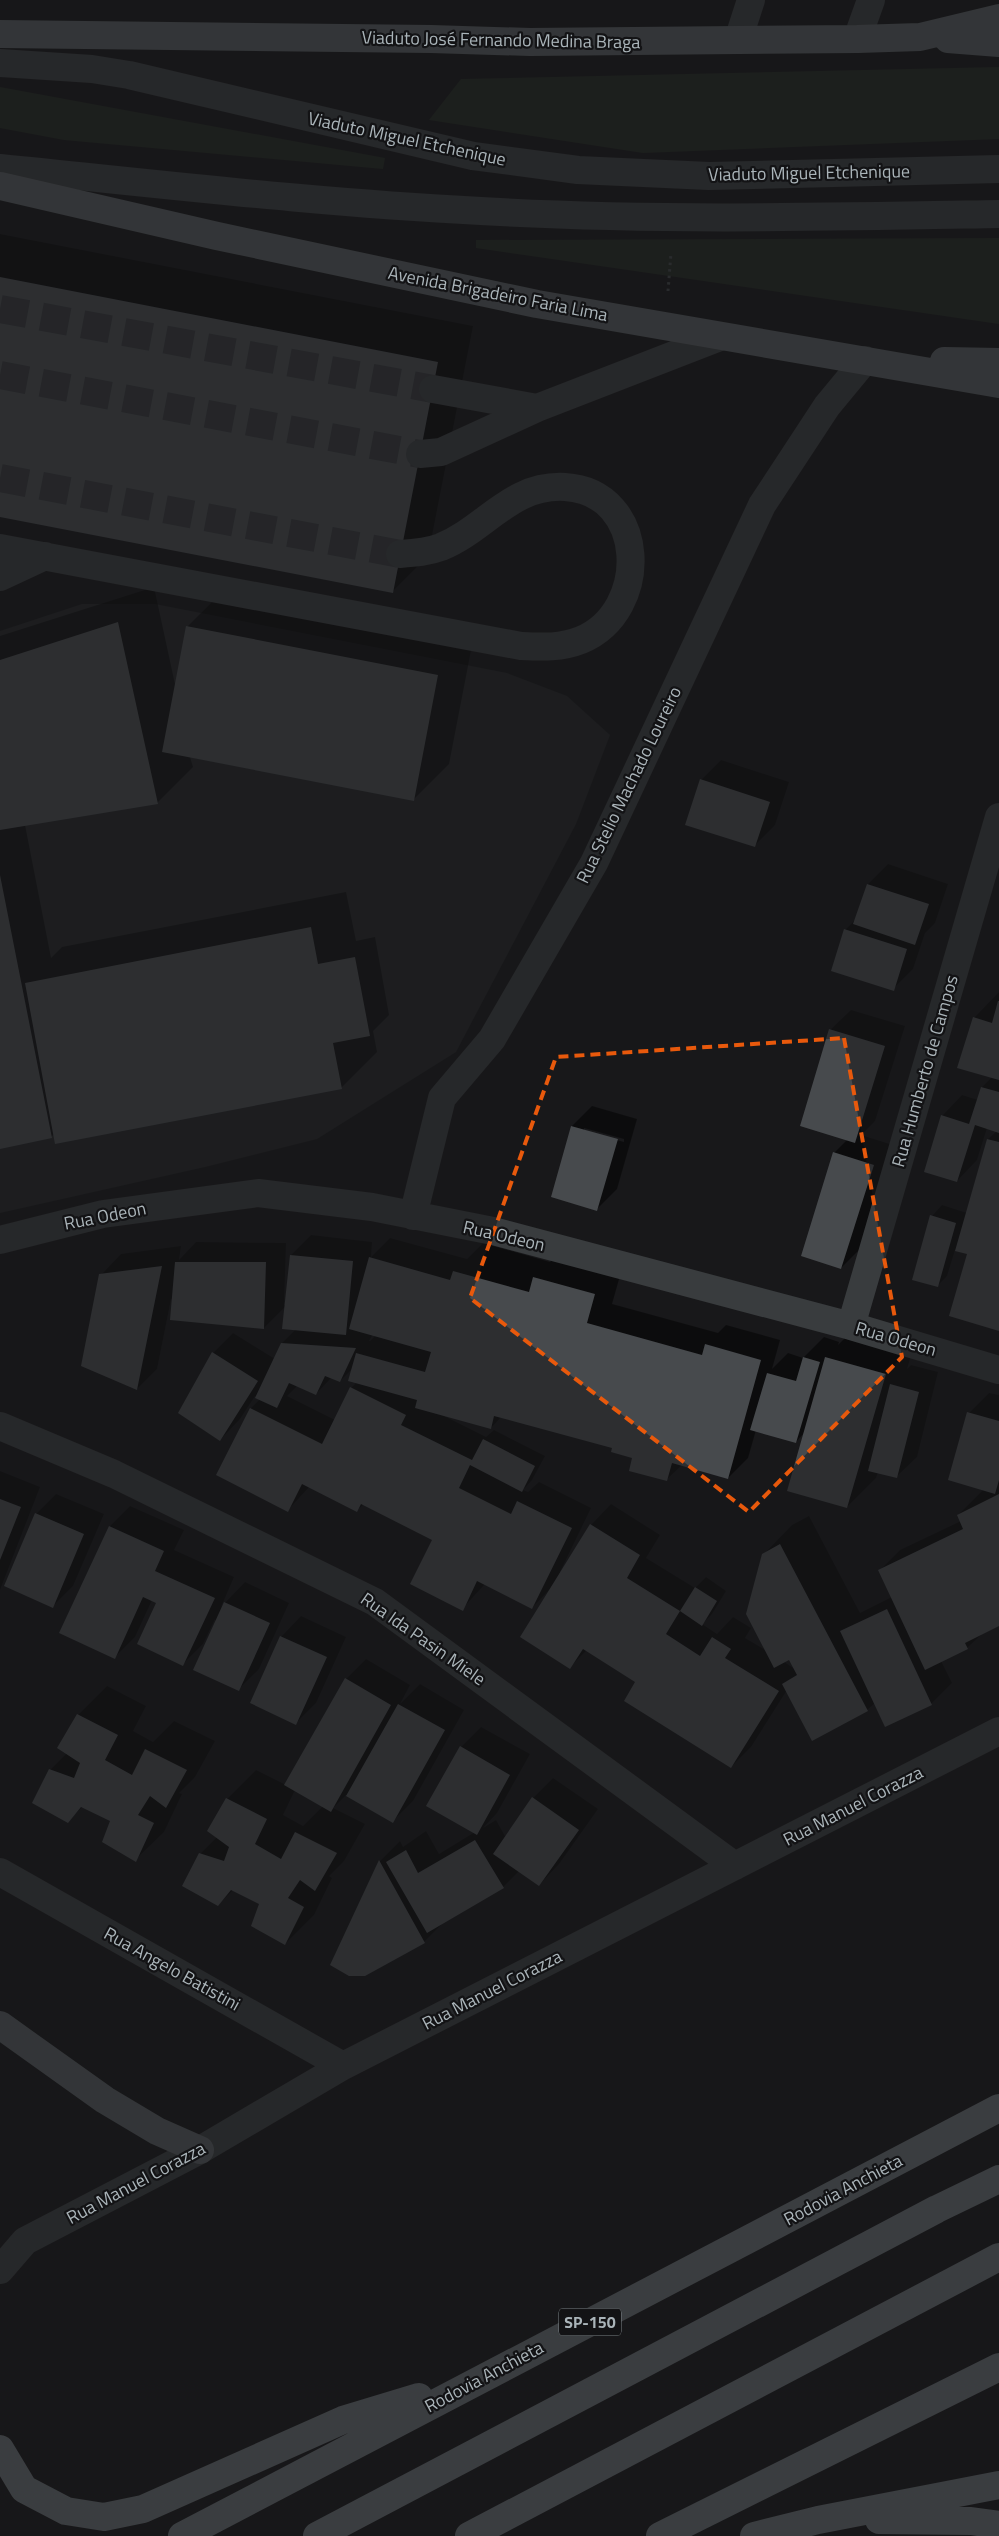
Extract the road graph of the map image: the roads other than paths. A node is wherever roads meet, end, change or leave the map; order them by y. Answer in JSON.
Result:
{"nodes":[{"id":1,"x":751,"y":0,"type":"edge"},
{"id":2,"x":871,"y":0,"type":"edge"},
{"id":3,"x":999,"y":18,"type":"edge"},
{"id":4,"x":0,"y":34,"type":"edge"},
{"id":5,"x":920,"y":37,"type":"junction"},
{"id":6,"x":857,"y":38,"type":"junction"},
{"id":7,"x":738,"y":40,"type":"junction"},
{"id":8,"x":999,"y":43,"type":"edge"},
{"id":9,"x":0,"y":63,"type":"edge"},
{"id":10,"x":0,"y":168,"type":"edge"},
{"id":11,"x":999,"y":169,"type":"edge"},
{"id":12,"x":0,"y":186,"type":"edge"},
{"id":13,"x":999,"y":214,"type":"edge"},
{"id":14,"x":720,"y":337,"type":"junction"},
{"id":15,"x":865,"y":360,"type":"junction"},
{"id":16,"x":999,"y":362,"type":"edge"},
{"id":17,"x":999,"y":384,"type":"edge"},
{"id":18,"x":433,"y":389,"type":"tunnel mouth"},
{"id":19,"x":537,"y":408,"type":"junction"},
{"id":20,"x":420,"y":454,"type":"tunnel mouth"},
{"id":21,"x":0,"y":548,"type":"edge"},
{"id":22,"x":400,"y":554,"type":"tunnel mouth"},
{"id":23,"x":45,"y":556,"type":"junction"},
{"id":24,"x":0,"y":577,"type":"edge"},
{"id":25,"x":999,"y":817,"type":"edge"},
{"id":26,"x":413,"y":1216,"type":"junction"},
{"id":27,"x":0,"y":1240,"type":"edge"},
{"id":28,"x":851,"y":1326,"type":"junction"},
{"id":29,"x":999,"y":1370,"type":"edge"},
{"id":30,"x":0,"y":1426,"type":"edge"},
{"id":31,"x":999,"y":1731,"type":"edge"},
{"id":32,"x":735,"y":1866,"type":"junction"},
{"id":33,"x":0,"y":1872,"type":"edge"},
{"id":34,"x":0,"y":2025,"type":"edge"},
{"id":35,"x":343,"y":2066,"type":"junction"},
{"id":36,"x":999,"y":2108,"type":"edge"},
{"id":37,"x":200,"y":2150,"type":"junction"},
{"id":38,"x":999,"y":2179,"type":"edge"},
{"id":39,"x":999,"y":2257,"type":"edge"},
{"id":40,"x":0,"y":2270,"type":"edge"},
{"id":41,"x":999,"y":2367,"type":"edge"},
{"id":42,"x":485,"y":2376,"type":"junction"},
{"id":43,"x":0,"y":2449,"type":"edge"},
{"id":44,"x":999,"y":2484,"type":"edge"},
{"id":45,"x":818,"y":2520,"type":"junction"},
{"id":46,"x":999,"y":2525,"type":"edge"},
{"id":47,"x":182,"y":2536,"type":"edge"},
{"id":48,"x":317,"y":2536,"type":"edge"},
{"id":49,"x":469,"y":2536,"type":"edge"},
{"id":50,"x":660,"y":2536,"type":"edge"},
{"id":51,"x":754,"y":2536,"type":"edge"}],
"edges":[{"from":1,"to":7,"type":"street"},
{"from":2,"to":6,"type":"street"},
{"from":3,"to":5,"type":"main road","name":"Viaduto José Fernando Medina Braga"},
{"from":4,"to":7,"type":"main road","name":"Viaduto José Fernando Medina Braga"},
{"from":5,"to":6,"type":"main road","name":"Viaduto José Fernando Medina Braga"},
{"from":5,"to":8,"type":"main road"},
{"from":6,"to":7,"type":"main road","name":"Viaduto José Fernando Medina Braga"},
{"from":9,"to":11,"type":"street","name":"Viaduto Miguel Etchenique"},
{"from":10,"to":13,"type":"street"},
{"from":12,"to":14,"type":"main road","name":"Avenida Brigadeiro Faria Lima"},
{"from":14,"to":15,"type":"main road","name":"Avenida Brigadeiro Faria Lima"},
{"from":14,"to":19,"type":"street"},
{"from":15,"to":16,"type":"main road"},
{"from":15,"to":17,"type":"main road","name":"Avenida Brigadeiro Faria Lima"},
{"from":15,"to":26,"type":"street","name":"Rua Stelio Machado Loureiro"},
{"from":18,"to":19,"type":"street"},
{"from":19,"to":20,"type":"street"},
{"from":21,"to":23,"type":"street"},
{"from":22,"to":23,"type":"street"},
{"from":23,"to":24,"type":"street"},
{"from":25,"to":28,"type":"street","name":"Rua Humberto de Campos"},
{"from":26,"to":27,"type":"street","name":"Rua Odeon"},
{"from":26,"to":28,"type":"street","name":"Rua Odeon"},
{"from":28,"to":29,"type":"street","name":"Rua Odeon"},
{"from":30,"to":32,"type":"street","name":"Rua Ida Pasin Miele"},
{"from":31,"to":32,"type":"street","name":"Rua Manuel Corazza"},
{"from":32,"to":35,"type":"street","name":"Rua Manuel Corazza"},
{"from":33,"to":35,"type":"street","name":"Rua Angelo Batistini"},
{"from":34,"to":37,"type":"main road"},
{"from":35,"to":37,"type":"street","name":"Rua Manuel Corazza"},
{"from":36,"to":42,"type":"highway","name":"Rodovia Anchieta","number":"SP-150"},
{"from":37,"to":40,"type":"street","name":"Rua Manuel Corazza"},
{"from":38,"to":48,"type":"highway"},
{"from":39,"to":49,"type":"highway"},
{"from":41,"to":50,"type":"highway"},
{"from":42,"to":43,"type":"highway"},
{"from":42,"to":47,"type":"highway","name":"Rodovia Anchieta","number":"SP-150"},
{"from":44,"to":45,"type":"highway"},
{"from":45,"to":46,"type":"highway"},
{"from":45,"to":51,"type":"highway"}]}
